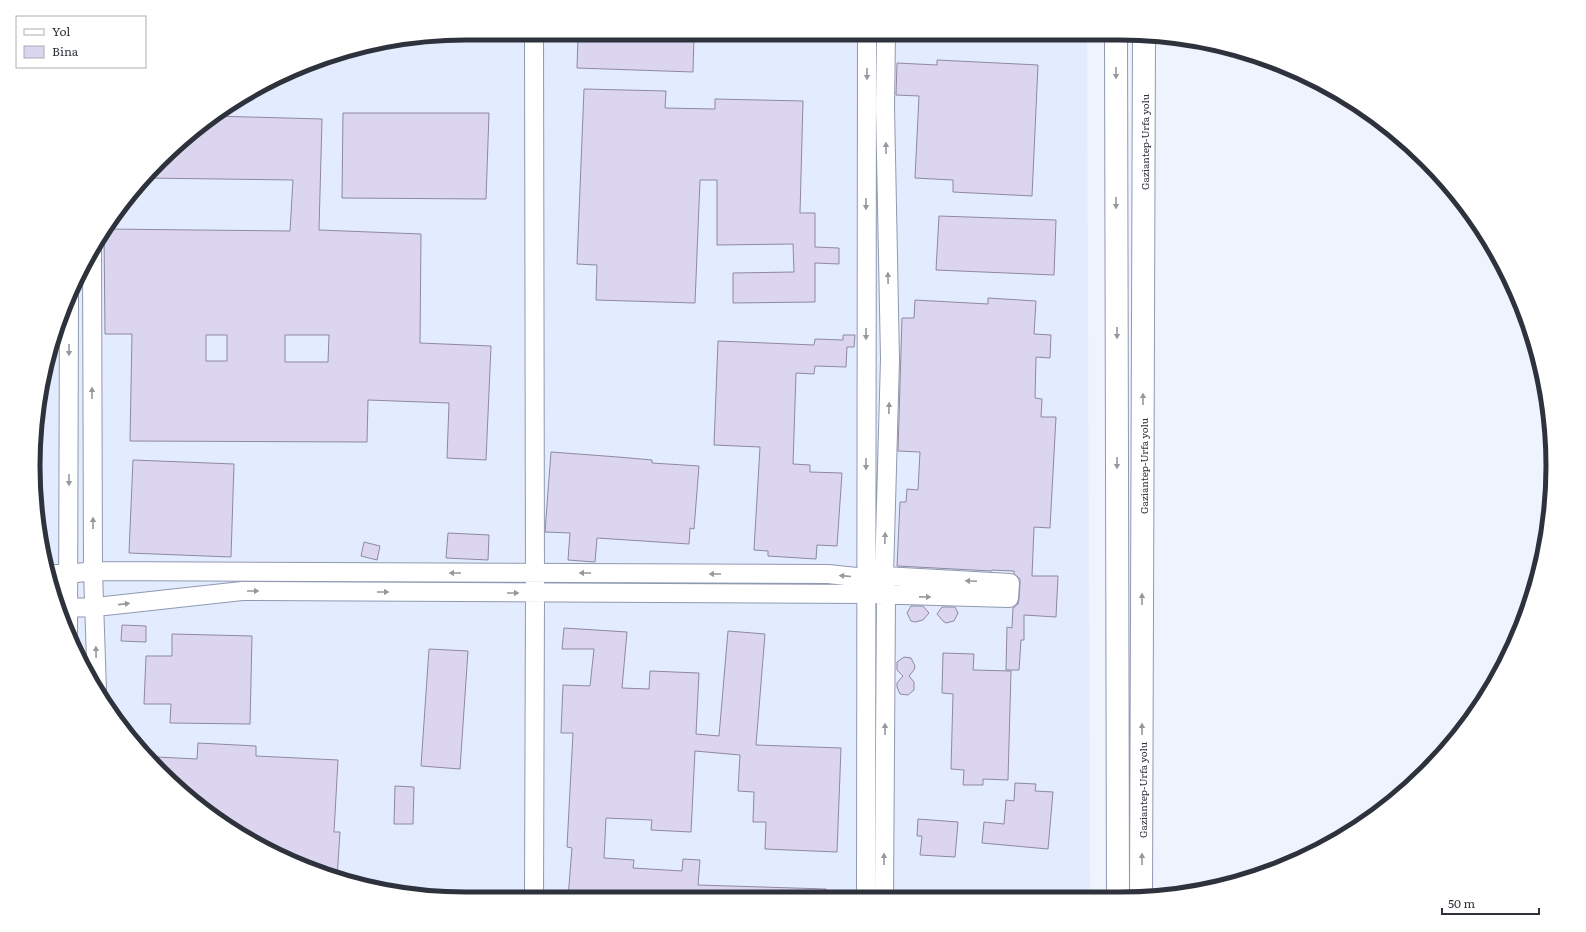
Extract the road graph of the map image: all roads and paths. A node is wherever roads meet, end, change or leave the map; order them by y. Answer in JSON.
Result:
{"nodes":[{"id":1,"x":534,"y":40,"type":"edge"},
{"id":2,"x":867,"y":40,"type":"edge"},
{"id":3,"x":886,"y":40,"type":"edge"},
{"id":4,"x":1116,"y":40,"type":"edge"},
{"id":5,"x":1144,"y":41,"type":"edge"},
{"id":6,"x":92,"y":262,"type":"edge"},
{"id":7,"x":69,"y":312,"type":"edge"},
{"id":8,"x":94,"y":571,"type":"junction"},
{"id":9,"x":535,"y":573,"type":"junction"},
{"id":10,"x":54,"y":574,"type":"edge"},
{"id":11,"x":69,"y":574,"type":"junction"},
{"id":12,"x":884,"y":576,"type":"junction"},
{"id":13,"x":866,"y":586,"type":"junction"},
{"id":14,"x":535,"y":593,"type":"junction"},
{"id":15,"x":886,"y":596,"type":"junction"},
{"id":16,"x":64,"y":605,"type":"edge"},
{"id":17,"x":96,"y":607,"type":"junction"},
{"id":18,"x":65,"y":608,"type":"edge"},
{"id":19,"x":97,"y":679,"type":"edge"},
{"id":20,"x":1141,"y":891,"type":"edge"},
{"id":21,"x":534,"y":892,"type":"edge"},
{"id":22,"x":866,"y":892,"type":"edge"},
{"id":23,"x":884,"y":892,"type":"edge"},
{"id":24,"x":1118,"y":892,"type":"edge"}],
"edges":[{"from":1,"to":9,"type":"street"},
{"from":2,"to":13,"type":"street","one_way":true},
{"from":12,"to":3,"type":"street","one_way":true},
{"from":4,"to":24,"type":"highway","one_way":true},
{"from":20,"to":5,"type":"highway","name":"Gaziantep-Urfa yolu","one_way":true},
{"from":8,"to":6,"type":"street","one_way":true},
{"from":7,"to":11,"type":"street","one_way":true},
{"from":9,"to":8,"type":"street","one_way":true},
{"from":8,"to":11,"type":"street"},
{"from":8,"to":17,"type":"street"},
{"from":13,"to":9,"type":"street","one_way":true},
{"from":9,"to":14,"type":"street"},
{"from":10,"to":11,"type":"street"},
{"from":11,"to":16,"type":"street"},
{"from":12,"to":13,"type":"street"},
{"from":12,"to":15,"type":"street"},
{"from":15,"to":12,"type":"street","one_way":true},
{"from":13,"to":14,"type":"street"},
{"from":13,"to":15,"type":"street"},
{"from":13,"to":22,"type":"street"},
{"from":17,"to":14,"type":"street","one_way":true},
{"from":14,"to":21,"type":"street"},
{"from":23,"to":15,"type":"street","one_way":true},
{"from":17,"to":18,"type":"street"},
{"from":19,"to":17,"type":"street","one_way":true}]}
